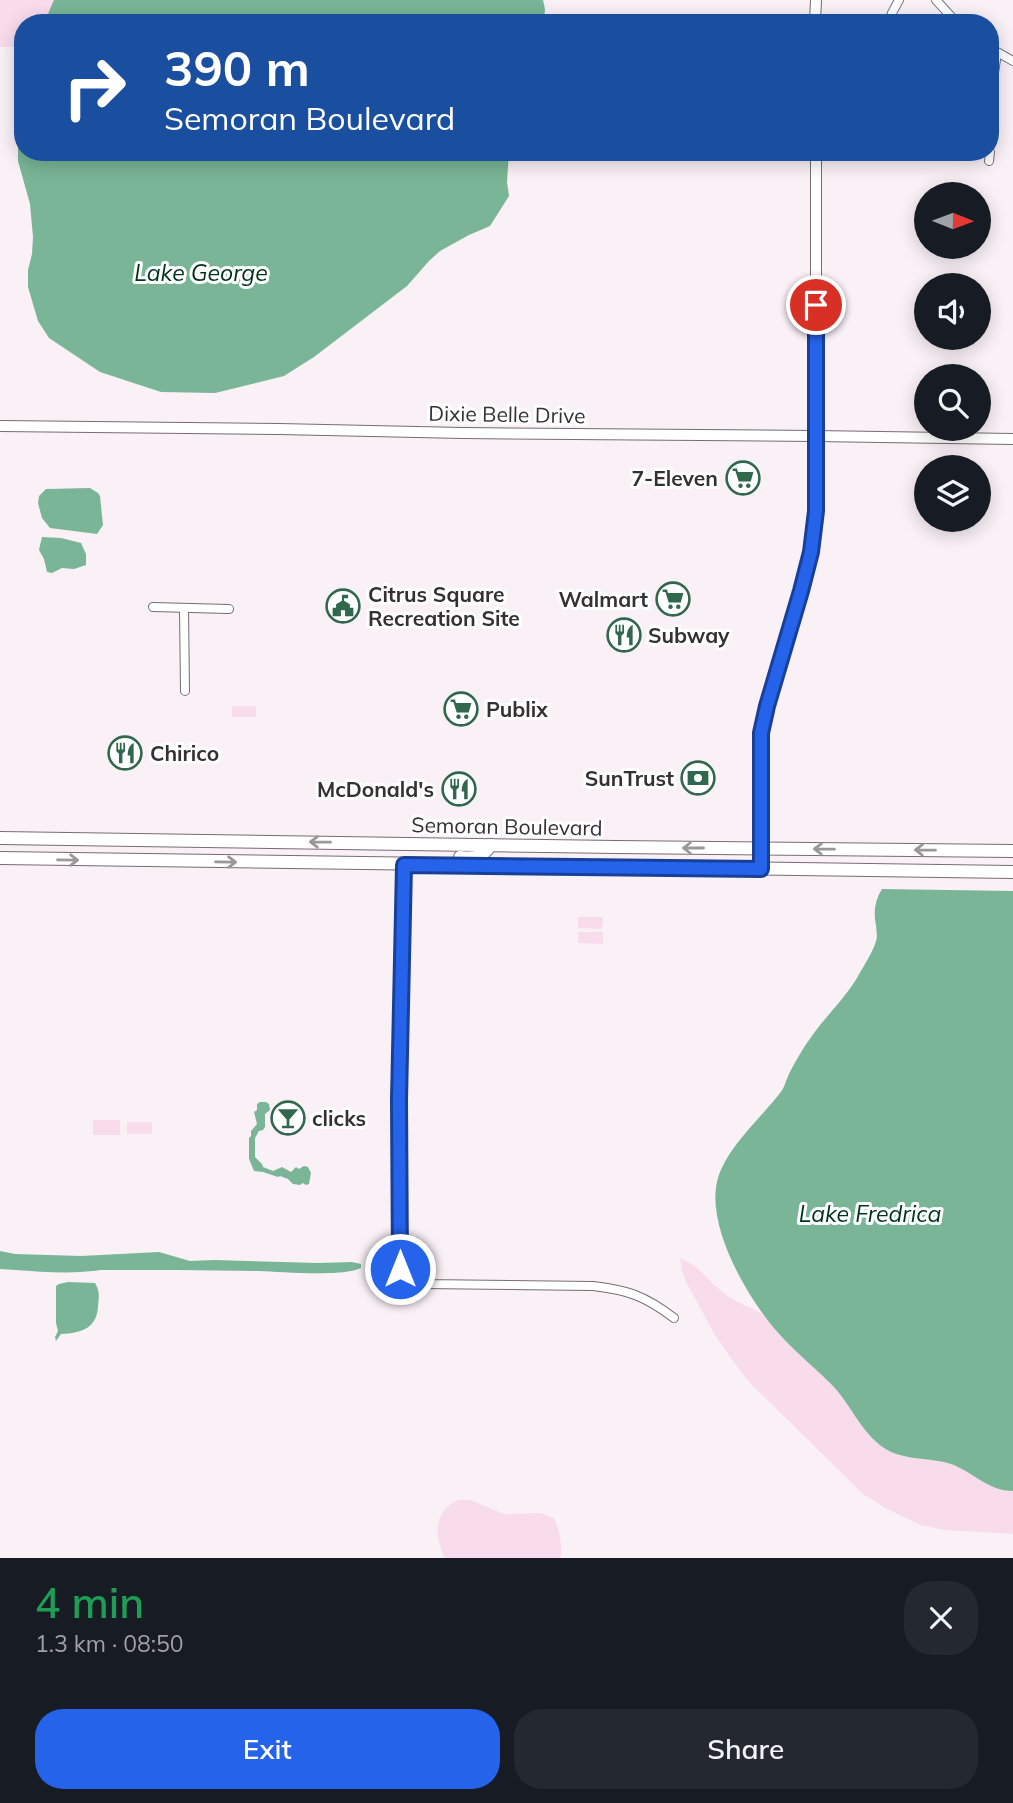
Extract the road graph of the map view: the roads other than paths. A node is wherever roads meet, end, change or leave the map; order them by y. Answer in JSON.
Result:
{"nodes":[{"id":1,"x":936,"y":0,"type":"edge"},
{"id":2,"x":949,"y":14,"type":"edge"},
{"id":3,"x":816,"y":161,"type":"edge"},
{"id":4,"x":0,"y":426,"type":"edge"},
{"id":5,"x":815,"y":436,"type":"junction"},
{"id":6,"x":1013,"y":439,"type":"edge"},
{"id":7,"x":153,"y":607,"type":"dead end"},
{"id":8,"x":184,"y":608,"type":"junction"},
{"id":9,"x":229,"y":609,"type":"dead end"},
{"id":10,"x":185,"y":691,"type":"dead end"},
{"id":11,"x":0,"y":838,"type":"edge"},
{"id":12,"x":213,"y":841,"type":"junction"},
{"id":13,"x":360,"y":843,"type":"junction"},
{"id":14,"x":491,"y":845,"type":"junction"},
{"id":15,"x":761,"y":848,"type":"junction"},
{"id":16,"x":1010,"y":851,"type":"edge"},
{"id":17,"x":0,"y":859,"type":"edge"},
{"id":18,"x":173,"y":861,"type":"junction"},
{"id":19,"x":320,"y":864,"type":"junction"},
{"id":20,"x":404,"y":865,"type":"junction"},
{"id":21,"x":424,"y":865,"type":"junction"},
{"id":22,"x":761,"y":869,"type":"junction"},
{"id":23,"x":951,"y":872,"type":"junction"},
{"id":24,"x":1013,"y":872,"type":"edge"},
{"id":25,"x":674,"y":1318,"type":"dead end"}],
"edges":[{"from":1,"to":2,"type":"street"},
{"from":3,"to":5,"type":"street"},
{"from":4,"to":5,"type":"street","name":"Dixie Belle Drive"},
{"from":5,"to":6,"type":"street","name":"Dixie Belle Drive"},
{"from":5,"to":15,"type":"street"},
{"from":7,"to":8,"type":"street"},
{"from":8,"to":9,"type":"street"},
{"from":8,"to":10,"type":"street"},
{"from":11,"to":12,"type":"main road","name":"Semoran Boulevard"},
{"from":13,"to":12,"type":"main road","name":"Semoran Boulevard","one_way":true},
{"from":12,"to":18,"type":"main road"},
{"from":13,"to":14,"type":"main road","name":"Semoran Boulevard"},
{"from":13,"to":19,"type":"main road"},
{"from":15,"to":14,"type":"main road","name":"Semoran Boulevard","one_way":true},
{"from":14,"to":21,"type":"main road"},
{"from":16,"to":15,"type":"main road","name":"Semoran Boulevard","one_way":true},
{"from":15,"to":22,"type":"street"},
{"from":16,"to":23,"type":"main road"},
{"from":17,"to":18,"type":"main road","name":"Semoran Boulevard","one_way":true},
{"from":18,"to":19,"type":"main road","name":"Semoran Boulevard","one_way":true},
{"from":19,"to":20,"type":"main road","name":"Semoran Boulevard"},
{"from":20,"to":21,"type":"main road","name":"Semoran Boulevard"},
{"from":20,"to":25,"type":"street"},
{"from":21,"to":22,"type":"main road","name":"Semoran Boulevard"},
{"from":22,"to":23,"type":"main road","name":"Semoran Boulevard"},
{"from":23,"to":24,"type":"main road","name":"Semoran Boulevard"}]}
